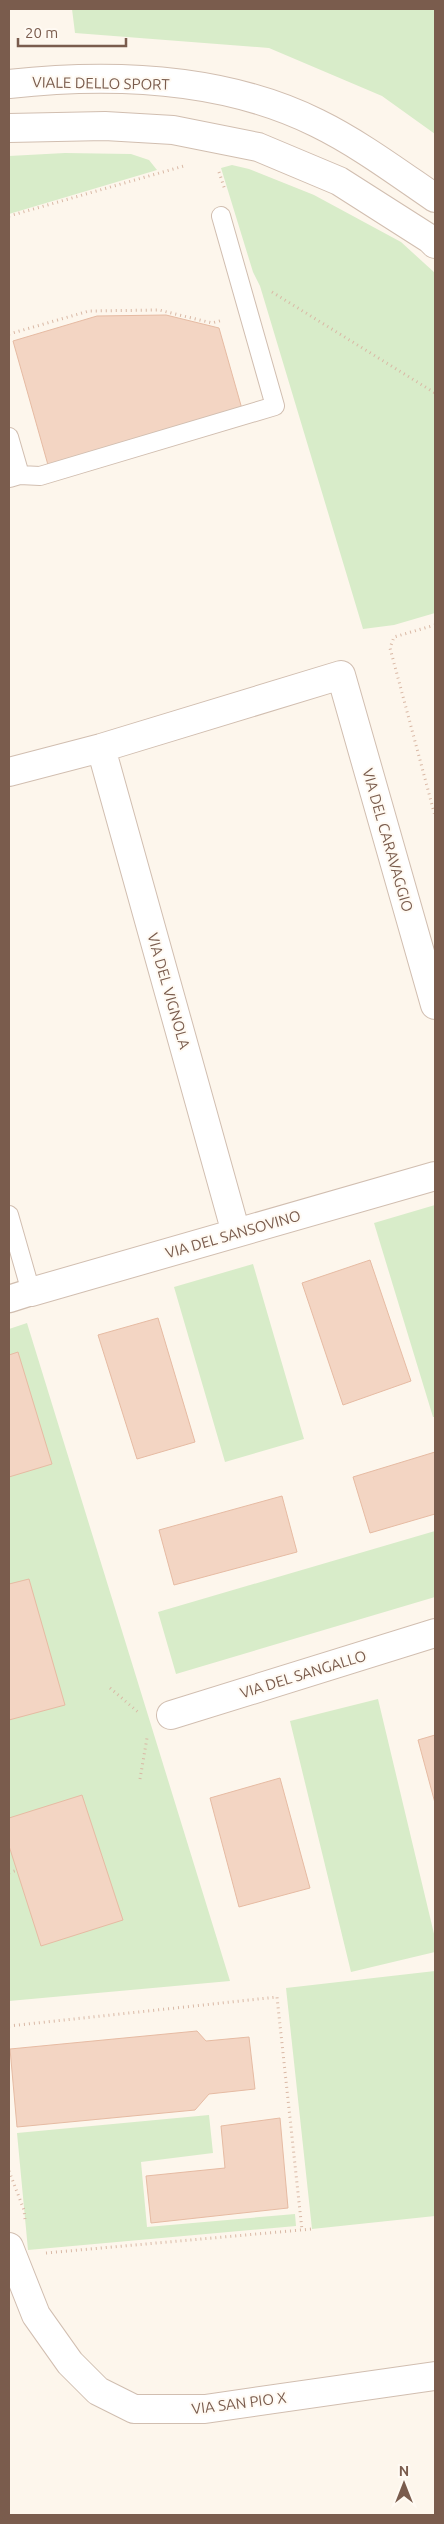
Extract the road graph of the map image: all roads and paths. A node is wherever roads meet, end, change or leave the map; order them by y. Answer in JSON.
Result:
{"nodes":[{"id":1,"x":9,"y":84,"type":"edge"},
{"id":2,"x":9,"y":128,"type":"edge"},
{"id":3,"x":189,"y":165,"type":"dead end"},
{"id":4,"x":435,"y":198,"type":"edge"},
{"id":5,"x":9,"y":216,"type":"edge"},
{"id":6,"x":221,"y":216,"type":"dead end"},
{"id":7,"x":435,"y":244,"type":"edge"},
{"id":8,"x":270,"y":290,"type":"dead end"},
{"id":9,"x":249,"y":313,"type":"junction"},
{"id":10,"x":9,"y":334,"type":"edge"},
{"id":11,"x":435,"y":393,"type":"edge"},
{"id":12,"x":9,"y":437,"type":"edge"},
{"id":13,"x":14,"y":477,"type":"edge"},
{"id":14,"x":435,"y":625,"type":"edge"},
{"id":15,"x":101,"y":748,"type":"junction"},
{"id":16,"x":9,"y":772,"type":"edge"},
{"id":17,"x":435,"y":816,"type":"edge"},
{"id":18,"x":435,"y":1005,"type":"edge"},
{"id":19,"x":435,"y":1176,"type":"edge"},
{"id":20,"x":9,"y":1215,"type":"edge"},
{"id":21,"x":236,"y":1233,"type":"junction"},
{"id":22,"x":20,"y":1296,"type":"edge"},
{"id":23,"x":435,"y":1633,"type":"edge"},
{"id":24,"x":110,"y":1688,"type":"dead end"},
{"id":25,"x":158,"y":1716,"type":"joint"},
{"id":26,"x":17,"y":1870,"type":"dead end"},
{"id":27,"x":9,"y":1873,"type":"edge"},
{"id":28,"x":9,"y":2026,"type":"edge"},
{"id":29,"x":9,"y":2171,"type":"edge"},
{"id":30,"x":25,"y":2220,"type":"dead end"},
{"id":31,"x":312,"y":2229,"type":"dead end"},
{"id":32,"x":302,"y":2230,"type":"junction"},
{"id":33,"x":9,"y":2246,"type":"edge"},
{"id":34,"x":40,"y":2254,"type":"dead end"},
{"id":35,"x":435,"y":2376,"type":"edge"}],
"edges":[{"from":1,"to":4,"type":"street","name":"VIALE DELLO SPORT"},
{"from":2,"to":7,"type":"street"},
{"from":3,"to":5,"type":"path"},
{"from":6,"to":9,"type":"lane"},
{"from":8,"to":11,"type":"path"},
{"from":9,"to":10,"type":"path"},
{"from":9,"to":13,"type":"lane"},
{"from":12,"to":13,"type":"lane"},
{"from":14,"to":17,"type":"path"},
{"from":15,"to":16,"type":"street"},
{"from":15,"to":18,"type":"street","name":"VIA DEL CARAVAGGIO"},
{"from":15,"to":21,"type":"street","name":"VIA DEL VIGNOLA"},
{"from":19,"to":21,"type":"street","name":"VIA DEL SANSOVINO"},
{"from":20,"to":22,"type":"lane","name":"VIA DEL SANSOVINO"},
{"from":21,"to":22,"type":"street","name":"VIA DEL SANSOVINO"},
{"from":23,"to":25,"type":"street","name":"VIA DEL SANGALLO"},
{"from":24,"to":25,"type":"path"},
{"from":26,"to":27,"type":"path"},
{"from":28,"to":32,"type":"path"},
{"from":29,"to":30,"type":"path"},
{"from":31,"to":32,"type":"path"},
{"from":32,"to":34,"type":"path"},
{"from":33,"to":35,"type":"street","name":"VIA SAN PIO X"}]}
